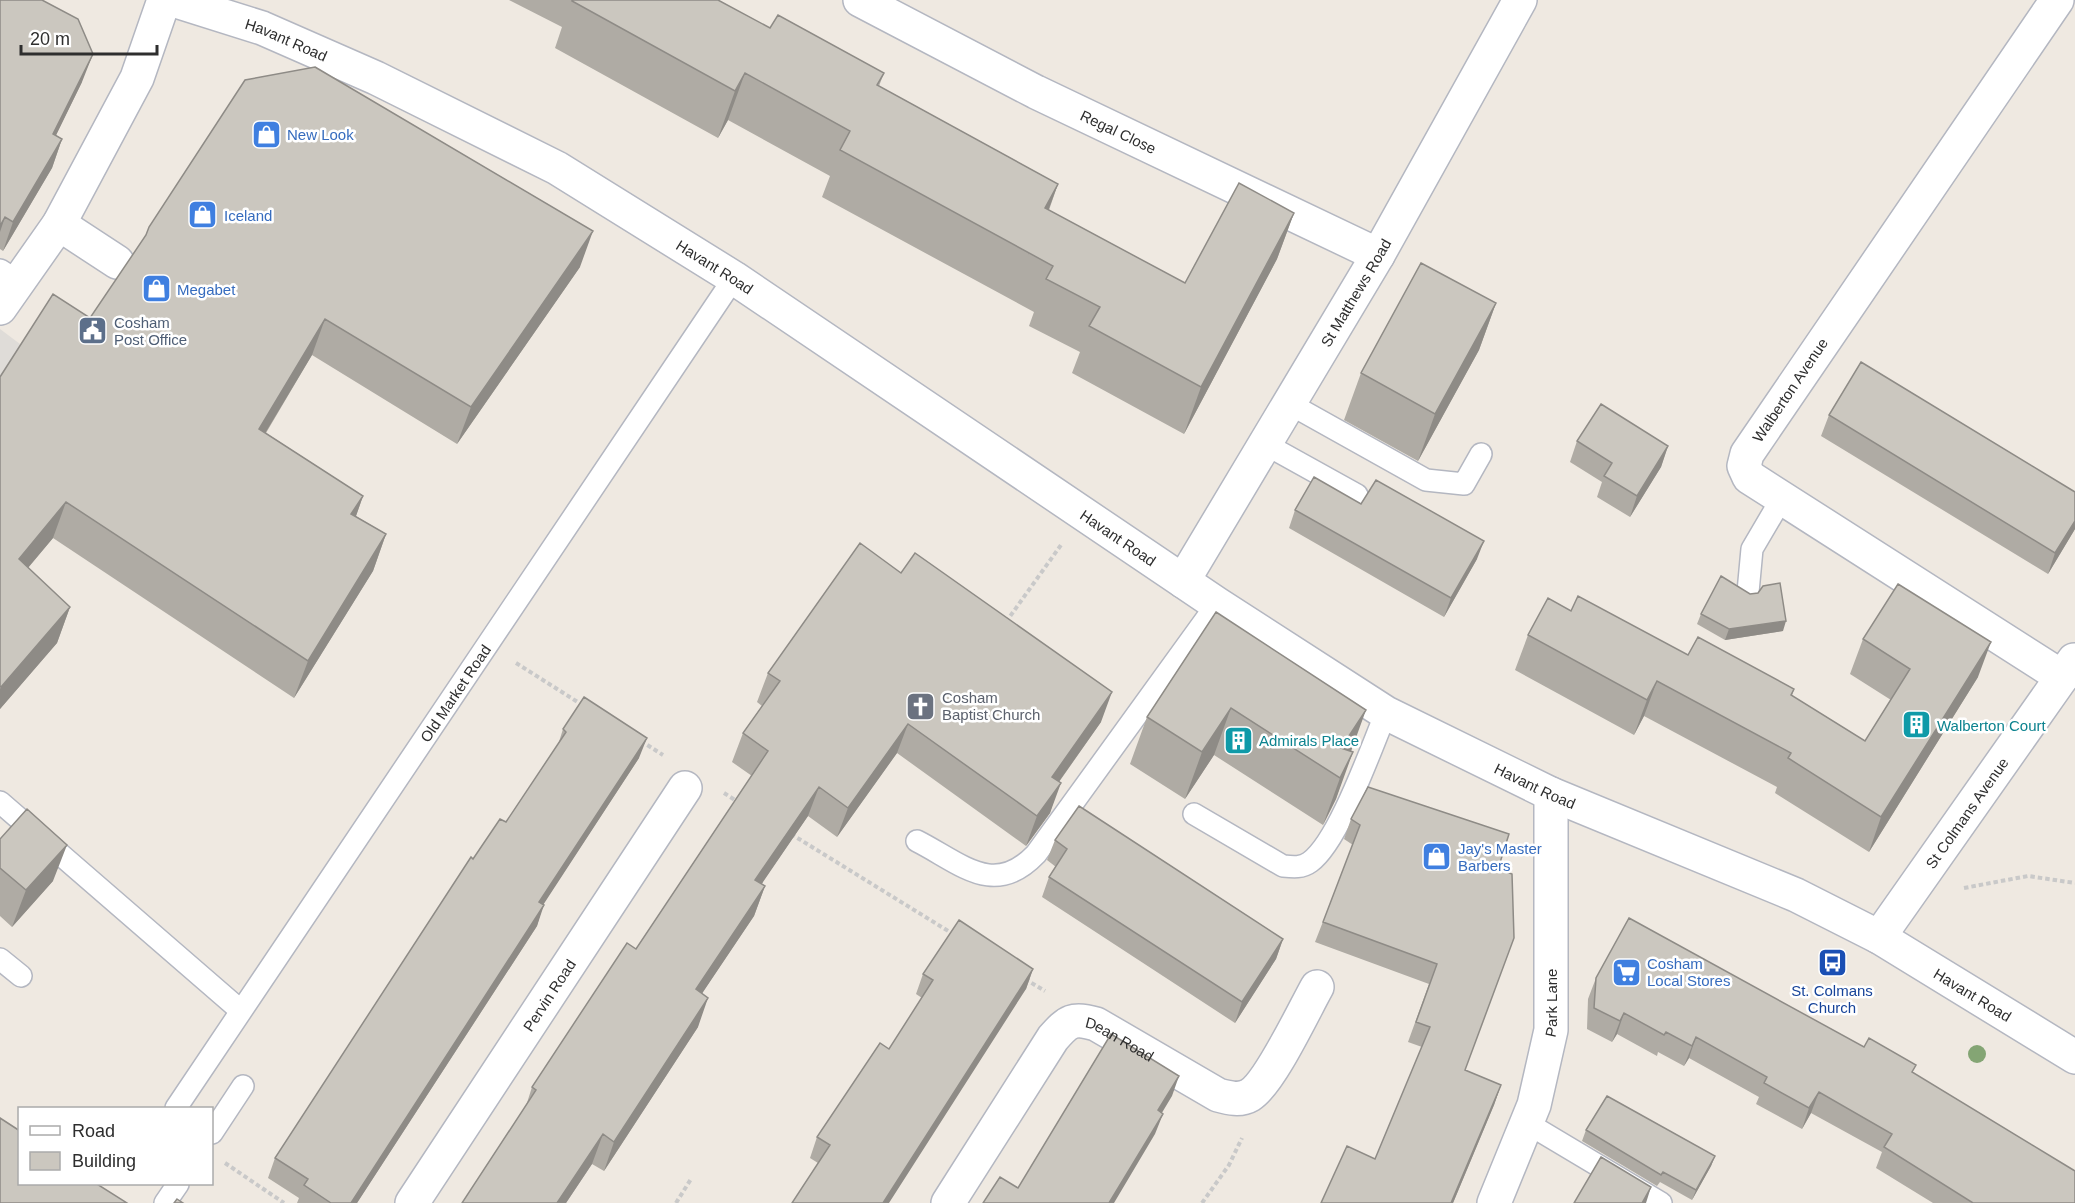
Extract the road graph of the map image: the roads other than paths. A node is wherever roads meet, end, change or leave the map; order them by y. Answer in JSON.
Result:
{"nodes":[{"id":1,"x":164,"y":0,"type":"edge"},
{"id":2,"x":173,"y":0,"type":"edge"},
{"id":3,"x":861,"y":0,"type":"edge"},
{"id":4,"x":1520,"y":0,"type":"edge"},
{"id":5,"x":2057,"y":0,"type":"edge"},
{"id":6,"x":59,"y":224,"type":"junction"},
{"id":7,"x":1378,"y":255,"type":"junction"},
{"id":8,"x":117,"y":262,"type":"dead end"},
{"id":9,"x":10,"y":276,"type":"edge"},
{"id":10,"x":734,"y":278,"type":"junction"},
{"id":11,"x":0,"y":308,"type":"edge"},
{"id":12,"x":1290,"y":404,"type":"junction"},
{"id":13,"x":1265,"y":444,"type":"junction"},
{"id":14,"x":1481,"y":454,"type":"dead end"},
{"id":15,"x":1357,"y":495,"type":"dead end"},
{"id":16,"x":1782,"y":498,"type":"junction"},
{"id":17,"x":1183,"y":581,"type":"junction"},
{"id":18,"x":1748,"y":592,"type":"edge"},
{"id":19,"x":1217,"y":604,"type":"junction"},
{"id":20,"x":2069,"y":668,"type":"edge"},
{"id":21,"x":1386,"y":713,"type":"junction"},
{"id":22,"x":689,"y":781,"type":"road end"},
{"id":23,"x":1551,"y":794,"type":"junction"},
{"id":24,"x":0,"y":802,"type":"edge"},
{"id":25,"x":1194,"y":814,"type":"dead end"},
{"id":26,"x":917,"y":841,"type":"dead end"},
{"id":27,"x":1879,"y":937,"type":"junction"},
{"id":28,"x":0,"y":959,"type":"edge"},
{"id":29,"x":21,"y":976,"type":"dead end"},
{"id":30,"x":1317,"y":987,"type":"dead end"},
{"id":31,"x":240,"y":1010,"type":"junction"},
{"id":32,"x":2075,"y":1057,"type":"edge"},
{"id":33,"x":243,"y":1086,"type":"dead end"},
{"id":34,"x":177,"y":1107,"type":"edge"},
{"id":35,"x":1527,"y":1123,"type":"junction"},
{"id":36,"x":213,"y":1131,"type":"edge"},
{"id":37,"x":177,"y":1185,"type":"edge"},
{"id":38,"x":165,"y":1203,"type":"edge"},
{"id":39,"x":412,"y":1203,"type":"edge"},
{"id":40,"x":948,"y":1203,"type":"edge"},
{"id":41,"x":1494,"y":1203,"type":"edge"},
{"id":42,"x":1661,"y":1203,"type":"edge"}],
"edges":[{"from":1,"to":6,"type":"street"},
{"from":2,"to":10,"type":"street","name":"Havant Road"},
{"from":3,"to":7,"type":"street","name":"Regal Close"},
{"from":4,"to":7,"type":"street","name":"St Matthews Road"},
{"from":5,"to":16,"type":"street","name":"Walberton Avenue"},
{"from":6,"to":8,"type":"street"},
{"from":6,"to":9,"type":"street"},
{"from":7,"to":12,"type":"street","name":"St Matthews Road"},
{"from":9,"to":11,"type":"street"},
{"from":10,"to":17,"type":"street","name":"Havant Road"},
{"from":10,"to":31,"type":"lane","name":"Old Market Road"},
{"from":12,"to":13,"type":"street","name":"St Matthews Road"},
{"from":12,"to":14,"type":"lane"},
{"from":13,"to":15,"type":"lane"},
{"from":13,"to":17,"type":"street","name":"St Matthews Road"},
{"from":16,"to":18,"type":"lane"},
{"from":16,"to":20,"type":"street","name":"Walberton Avenue"},
{"from":17,"to":19,"type":"street","name":"Havant Road"},
{"from":19,"to":21,"type":"street","name":"Havant Road"},
{"from":19,"to":26,"type":"lane"},
{"from":20,"to":27,"type":"street","name":"St Colmans Avenue"},
{"from":21,"to":23,"type":"street","name":"Havant Road"},
{"from":21,"to":25,"type":"lane"},
{"from":22,"to":39,"type":"street","name":"Pervin Road"},
{"from":23,"to":27,"type":"street","name":"Havant Road"},
{"from":23,"to":35,"type":"street","name":"Park Lane"},
{"from":24,"to":31,"type":"lane"},
{"from":27,"to":32,"type":"street","name":"Havant Road"},
{"from":28,"to":29,"type":"lane"},
{"from":30,"to":40,"type":"street","name":"Dean Road"},
{"from":31,"to":34,"type":"lane","name":"Old Market Road"},
{"from":33,"to":36,"type":"lane"},
{"from":35,"to":41,"type":"street","name":"Park Lane"},
{"from":35,"to":42,"type":"lane"},
{"from":37,"to":38,"type":"lane"}]}
